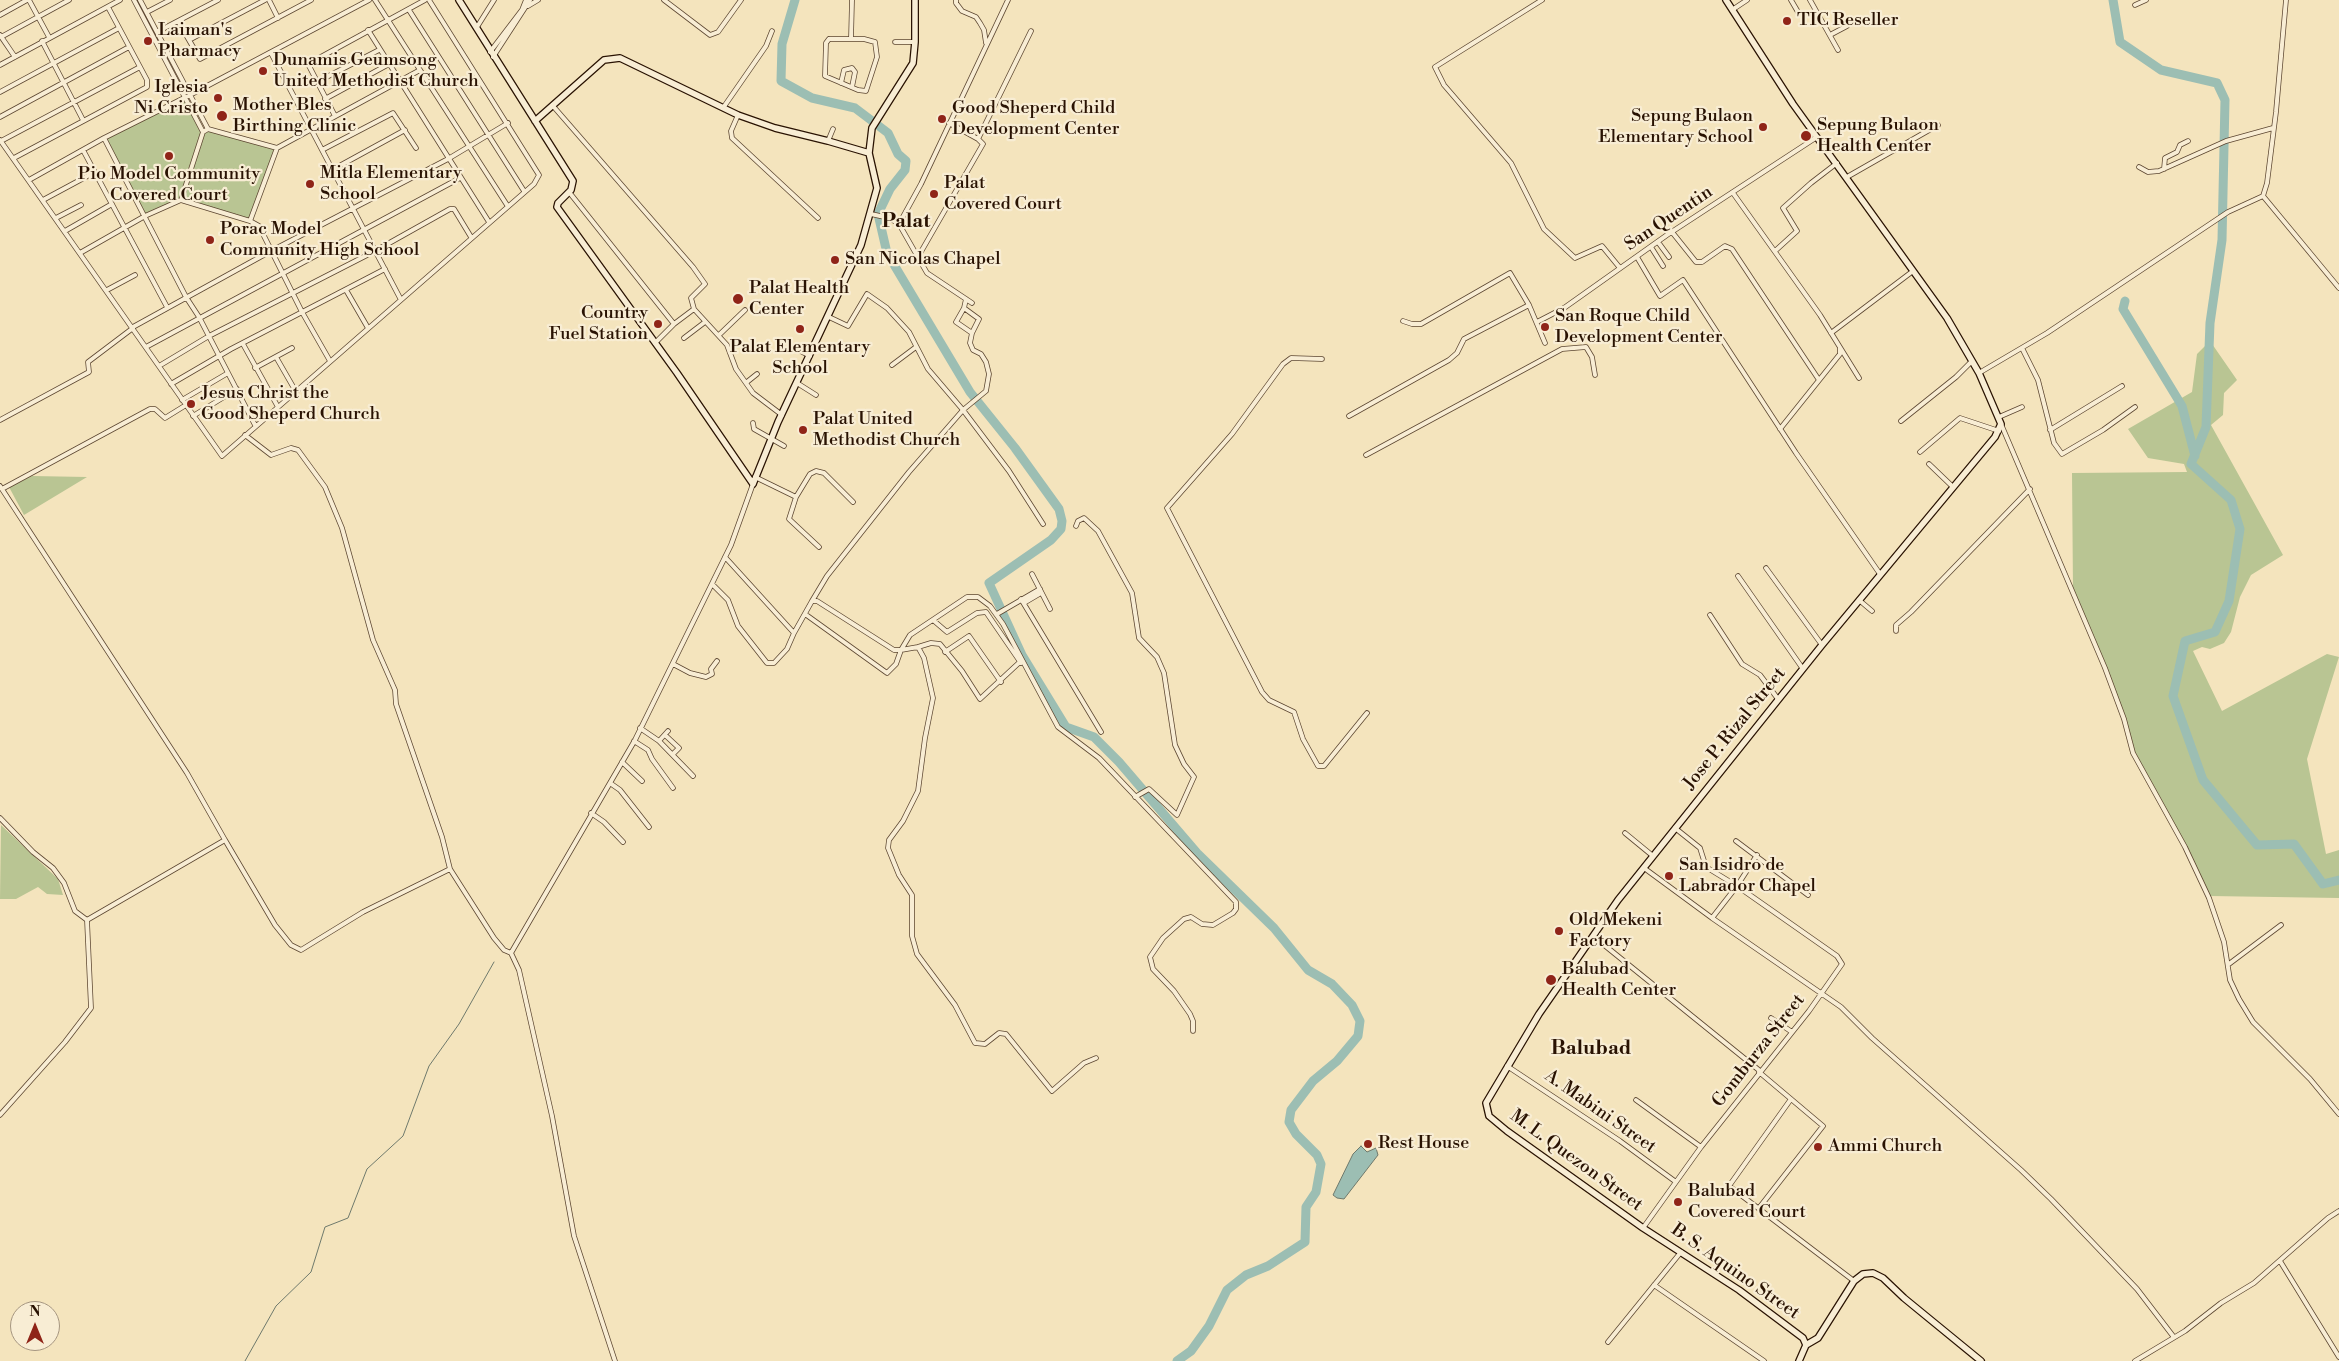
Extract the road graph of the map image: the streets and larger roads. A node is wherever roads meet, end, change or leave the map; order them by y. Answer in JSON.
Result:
{"nodes":[{"id":1,"x":28,"y":0,"type":"edge"},
{"id":2,"x":69,"y":0,"type":"edge"},
{"id":3,"x":120,"y":0,"type":"edge"},
{"id":4,"x":134,"y":0,"type":"edge"},
{"id":5,"x":140,"y":0,"type":"edge"},
{"id":6,"x":170,"y":0,"type":"edge"},
{"id":7,"x":218,"y":0,"type":"edge"},
{"id":8,"x":267,"y":0,"type":"edge"},
{"id":9,"x":311,"y":0,"type":"edge"},
{"id":10,"x":369,"y":0,"type":"edge"},
{"id":11,"x":376,"y":0,"type":"edge"},
{"id":12,"x":425,"y":0,"type":"edge"},
{"id":13,"x":429,"y":0,"type":"edge"},
{"id":14,"x":459,"y":0,"type":"edge"},
{"id":15,"x":494,"y":0,"type":"edge"},
{"id":16,"x":526,"y":0,"type":"edge"},
{"id":17,"x":530,"y":0,"type":"edge"},
{"id":18,"x":538,"y":0,"type":"edge"},
{"id":19,"x":664,"y":0,"type":"edge"},
{"id":20,"x":742,"y":0,"type":"edge"},
{"id":21,"x":852,"y":0,"type":"edge"},
{"id":22,"x":915,"y":0,"type":"edge"},
{"id":23,"x":956,"y":0,"type":"edge"},
{"id":24,"x":1008,"y":0,"type":"edge"},
{"id":25,"x":1542,"y":0,"type":"edge"},
{"id":26,"x":1726,"y":0,"type":"edge"},
{"id":27,"x":1747,"y":0,"type":"edge"},
{"id":28,"x":1792,"y":0,"type":"edge"},
{"id":29,"x":1810,"y":0,"type":"edge"},
{"id":30,"x":2146,"y":0,"type":"edge"},
{"id":31,"x":2286,"y":0,"type":"edge"},
{"id":32,"x":2135,"y":5,"type":"dead end"},
{"id":33,"x":528,"y":6,"type":"junction"},
{"id":34,"x":108,"y":7,"type":"junction"},
{"id":35,"x":409,"y":10,"type":"junction"},
{"id":36,"x":1732,"y":10,"type":"junction"},
{"id":37,"x":146,"y":12,"type":"junction"},
{"id":38,"x":1798,"y":12,"type":"dead end"},
{"id":39,"x":0,"y":15,"type":"edge"},
{"id":40,"x":38,"y":17,"type":"junction"},
{"id":41,"x":278,"y":18,"type":"junction"},
{"id":42,"x":388,"y":20,"type":"junction"},
{"id":43,"x":178,"y":21,"type":"junction"},
{"id":44,"x":1847,"y":26,"type":"dead end"},
{"id":45,"x":119,"y":28,"type":"junction"},
{"id":46,"x":476,"y":29,"type":"junction"},
{"id":47,"x":368,"y":30,"type":"junction"},
{"id":48,"x":772,"y":31,"type":"dead end"},
{"id":49,"x":1031,"y":31,"type":"dead end"},
{"id":50,"x":157,"y":32,"type":"junction"},
{"id":51,"x":1830,"y":35,"type":"junction"},
{"id":52,"x":0,"y":36,"type":"edge"},
{"id":53,"x":49,"y":37,"type":"junction"},
{"id":54,"x":851,"y":39,"type":"junction"},
{"id":55,"x":189,"y":40,"type":"junction"},
{"id":56,"x":42,"y":41,"type":"junction"},
{"id":57,"x":895,"y":42,"type":"dead end"},
{"id":58,"x":916,"y":42,"type":"junction"},
{"id":59,"x":986,"y":45,"type":"junction"},
{"id":60,"x":129,"y":47,"type":"junction"},
{"id":61,"x":379,"y":50,"type":"junction"},
{"id":62,"x":1838,"y":50,"type":"dead end"},
{"id":63,"x":271,"y":53,"type":"junction"},
{"id":64,"x":491,"y":55,"type":"junction"},
{"id":65,"x":15,"y":57,"type":"junction"},
{"id":66,"x":53,"y":62,"type":"junction"},
{"id":67,"x":389,"y":64,"type":"junction"},
{"id":68,"x":0,"y":65,"type":"edge"},
{"id":69,"x":140,"y":67,"type":"junction"},
{"id":70,"x":420,"y":70,"type":"junction"},
{"id":71,"x":64,"y":82,"type":"junction"},
{"id":72,"x":317,"y":82,"type":"junction"},
{"id":73,"x":400,"y":82,"type":"junction"},
{"id":74,"x":840,"y":83,"type":"junction"},
{"id":75,"x":852,"y":87,"type":"junction"},
{"id":76,"x":0,"y":92,"type":"edge"},
{"id":77,"x":188,"y":96,"type":"junction"},
{"id":78,"x":326,"y":99,"type":"junction"},
{"id":79,"x":74,"y":102,"type":"junction"},
{"id":80,"x":553,"y":106,"type":"junction"},
{"id":81,"x":723,"y":108,"type":"junction"},
{"id":82,"x":738,"y":115,"type":"junction"},
{"id":83,"x":335,"y":116,"type":"junction"},
{"id":84,"x":0,"y":117,"type":"edge"},
{"id":85,"x":84,"y":120,"type":"junction"},
{"id":86,"x":535,"y":121,"type":"junction"},
{"id":87,"x":508,"y":123,"type":"junction"},
{"id":88,"x":949,"y":123,"type":"junction"},
{"id":89,"x":1938,"y":125,"type":"dead end"},
{"id":90,"x":311,"y":128,"type":"junction"},
{"id":91,"x":2273,"y":128,"type":"junction"},
{"id":92,"x":208,"y":129,"type":"junction"},
{"id":93,"x":833,"y":129,"type":"dead end"},
{"id":94,"x":406,"y":130,"type":"junction"},
{"id":95,"x":203,"y":132,"type":"junction"},
{"id":96,"x":490,"y":135,"type":"junction"},
{"id":97,"x":1817,"y":137,"type":"junction"},
{"id":98,"x":104,"y":138,"type":"junction"},
{"id":99,"x":978,"y":139,"type":"junction"},
{"id":100,"x":0,"y":141,"type":"edge"},
{"id":101,"x":828,"y":141,"type":"junction"},
{"id":102,"x":2188,"y":141,"type":"dead end"},
{"id":103,"x":276,"y":148,"type":"junction"},
{"id":104,"x":416,"y":148,"type":"dead end"},
{"id":105,"x":469,"y":148,"type":"junction"},
{"id":106,"x":83,"y":150,"type":"junction"},
{"id":107,"x":322,"y":150,"type":"junction"},
{"id":108,"x":869,"y":153,"type":"junction"},
{"id":109,"x":14,"y":158,"type":"junction"},
{"id":110,"x":448,"y":159,"type":"junction"},
{"id":111,"x":1837,"y":163,"type":"junction"},
{"id":112,"x":2139,"y":167,"type":"dead end"},
{"id":113,"x":2164,"y":168,"type":"junction"},
{"id":114,"x":332,"y":170,"type":"junction"},
{"id":115,"x":95,"y":172,"type":"junction"},
{"id":116,"x":1847,"y":177,"type":"junction"},
{"id":117,"x":460,"y":178,"type":"junction"},
{"id":118,"x":30,"y":180,"type":"junction"},
{"id":119,"x":524,"y":192,"type":"junction"},
{"id":120,"x":569,"y":192,"type":"junction"},
{"id":121,"x":1733,"y":193,"type":"junction"},
{"id":122,"x":2263,"y":196,"type":"junction"},
{"id":123,"x":43,"y":200,"type":"junction"},
{"id":124,"x":180,"y":200,"type":"junction"},
{"id":125,"x":112,"y":204,"type":"junction"},
{"id":126,"x":81,"y":205,"type":"dead end"},
{"id":127,"x":507,"y":205,"type":"junction"},
{"id":128,"x":353,"y":209,"type":"junction"},
{"id":129,"x":873,"y":215,"type":"junction"},
{"id":130,"x":144,"y":216,"type":"junction"},
{"id":131,"x":56,"y":218,"type":"junction"},
{"id":132,"x":818,"y":218,"type":"dead end"},
{"id":133,"x":250,"y":221,"type":"junction"},
{"id":134,"x":489,"y":222,"type":"junction"},
{"id":135,"x":899,"y":224,"type":"junction"},
{"id":136,"x":124,"y":228,"type":"junction"},
{"id":137,"x":364,"y":230,"type":"junction"},
{"id":138,"x":65,"y":231,"type":"junction"},
{"id":139,"x":1672,"y":232,"type":"junction"},
{"id":140,"x":471,"y":237,"type":"junction"},
{"id":141,"x":1658,"y":242,"type":"junction"},
{"id":142,"x":1652,"y":247,"type":"junction"},
{"id":143,"x":271,"y":251,"type":"junction"},
{"id":144,"x":375,"y":251,"type":"junction"},
{"id":145,"x":1775,"y":251,"type":"junction"},
{"id":146,"x":80,"y":253,"type":"junction"},
{"id":147,"x":918,"y":257,"type":"junction"},
{"id":148,"x":1637,"y":257,"type":"junction"},
{"id":149,"x":1669,"y":257,"type":"dead end"},
{"id":150,"x":1663,"y":266,"type":"dead end"},
{"id":151,"x":1620,"y":268,"type":"junction"},
{"id":152,"x":385,"y":269,"type":"junction"},
{"id":153,"x":1914,"y":271,"type":"junction"},
{"id":154,"x":135,"y":274,"type":"dead end"},
{"id":155,"x":283,"y":274,"type":"junction"},
{"id":156,"x":2339,"y":288,"type":"edge"},
{"id":157,"x":107,"y":290,"type":"junction"},
{"id":158,"x":346,"y":290,"type":"junction"},
{"id":159,"x":293,"y":294,"type":"junction"},
{"id":160,"x":186,"y":297,"type":"junction"},
{"id":161,"x":400,"y":298,"type":"junction"},
{"id":162,"x":966,"y":299,"type":"junction"},
{"id":163,"x":972,"y":303,"type":"dead end"},
{"id":164,"x":1529,"y":305,"type":"junction"},
{"id":165,"x":167,"y":307,"type":"junction"},
{"id":166,"x":964,"y":308,"type":"junction"},
{"id":167,"x":694,"y":309,"type":"junction"},
{"id":168,"x":745,"y":310,"type":"dead end"},
{"id":169,"x":302,"y":312,"type":"junction"},
{"id":170,"x":199,"y":317,"type":"junction"},
{"id":171,"x":828,"y":317,"type":"junction"},
{"id":172,"x":1403,"y":321,"type":"dead end"},
{"id":173,"x":705,"y":322,"type":"junction"},
{"id":174,"x":1536,"y":322,"type":"junction"},
{"id":175,"x":674,"y":324,"type":"junction"},
{"id":176,"x":133,"y":327,"type":"junction"},
{"id":177,"x":368,"y":328,"type":"junction"},
{"id":178,"x":972,"y":333,"type":"junction"},
{"id":179,"x":1831,"y":333,"type":"junction"},
{"id":180,"x":719,"y":335,"type":"junction"},
{"id":181,"x":208,"y":336,"type":"junction"},
{"id":182,"x":684,"y":338,"type":"dead end"},
{"id":183,"x":1545,"y":343,"type":"dead end"},
{"id":184,"x":243,"y":344,"type":"junction"},
{"id":185,"x":655,"y":344,"type":"junction"},
{"id":186,"x":146,"y":347,"type":"junction"},
{"id":187,"x":916,"y":347,"type":"junction"},
{"id":188,"x":292,"y":348,"type":"dead end"},
{"id":189,"x":795,"y":348,"type":"dead end"},
{"id":190,"x":1840,"y":348,"type":"junction"},
{"id":191,"x":2022,"y":348,"type":"junction"},
{"id":192,"x":219,"y":356,"type":"junction"},
{"id":193,"x":276,"y":356,"type":"junction"},
{"id":194,"x":810,"y":356,"type":"junction"},
{"id":195,"x":1322,"y":358,"type":"dead end"},
{"id":196,"x":330,"y":361,"type":"junction"},
{"id":197,"x":1972,"y":361,"type":"junction"},
{"id":198,"x":892,"y":365,"type":"dead end"},
{"id":199,"x":159,"y":366,"type":"junction"},
{"id":200,"x":255,"y":368,"type":"junction"},
{"id":201,"x":228,"y":373,"type":"junction"},
{"id":202,"x":1979,"y":373,"type":"junction"},
{"id":203,"x":757,"y":374,"type":"dead end"},
{"id":204,"x":1595,"y":375,"type":"dead end"},
{"id":205,"x":1859,"y":378,"type":"dead end"},
{"id":206,"x":1819,"y":380,"type":"junction"},
{"id":207,"x":747,"y":382,"type":"junction"},
{"id":208,"x":797,"y":383,"type":"junction"},
{"id":209,"x":171,"y":384,"type":"junction"},
{"id":210,"x":2122,"y":386,"type":"dead end"},
{"id":211,"x":237,"y":389,"type":"junction"},
{"id":212,"x":295,"y":390,"type":"junction"},
{"id":213,"x":816,"y":394,"type":"dead end"},
{"id":214,"x":182,"y":400,"type":"junction"},
{"id":215,"x":186,"y":405,"type":"junction"},
{"id":216,"x":278,"y":407,"type":"junction"},
{"id":217,"x":2022,"y":407,"type":"dead end"},
{"id":218,"x":2135,"y":408,"type":"dead end"},
{"id":219,"x":964,"y":410,"type":"junction"},
{"id":220,"x":782,"y":415,"type":"junction"},
{"id":221,"x":193,"y":416,"type":"junction"},
{"id":222,"x":1349,"y":416,"type":"dead end"},
{"id":223,"x":0,"y":420,"type":"edge"},
{"id":224,"x":2000,"y":420,"type":"junction"},
{"id":225,"x":1901,"y":421,"type":"dead end"},
{"id":226,"x":753,"y":423,"type":"dead end"},
{"id":227,"x":256,"y":425,"type":"junction"},
{"id":228,"x":1780,"y":429,"type":"junction"},
{"id":229,"x":1999,"y":430,"type":"junction"},
{"id":230,"x":2050,"y":430,"type":"junction"},
{"id":231,"x":245,"y":435,"type":"junction"},
{"id":232,"x":771,"y":440,"type":"junction"},
{"id":233,"x":784,"y":446,"type":"dead end"},
{"id":234,"x":1920,"y":452,"type":"dead end"},
{"id":235,"x":1366,"y":455,"type":"dead end"},
{"id":236,"x":1929,"y":464,"type":"dead end"},
{"id":237,"x":755,"y":477,"type":"junction"},
{"id":238,"x":753,"y":484,"type":"junction"},
{"id":239,"x":1953,"y":486,"type":"junction"},
{"id":240,"x":1,"y":487,"type":"edge"},
{"id":241,"x":2030,"y":489,"type":"junction"},
{"id":242,"x":796,"y":497,"type":"junction"},
{"id":243,"x":853,"y":502,"type":"dead end"},
{"id":244,"x":1043,"y":524,"type":"dead end"},
{"id":245,"x":1076,"y":526,"type":"dead end"},
{"id":246,"x":819,"y":547,"type":"dead end"},
{"id":247,"x":725,"y":557,"type":"junction"},
{"id":248,"x":1766,"y":568,"type":"dead end"},
{"id":249,"x":1032,"y":574,"type":"dead end"},
{"id":250,"x":1880,"y":574,"type":"junction"},
{"id":251,"x":1738,"y":576,"type":"dead end"},
{"id":252,"x":712,"y":584,"type":"junction"},
{"id":253,"x":1040,"y":591,"type":"junction"},
{"id":254,"x":1859,"y":600,"type":"junction"},
{"id":255,"x":812,"y":601,"type":"junction"},
{"id":256,"x":1023,"y":601,"type":"junction"},
{"id":257,"x":1050,"y":609,"type":"dead end"},
{"id":258,"x":1872,"y":611,"type":"dead end"},
{"id":259,"x":998,"y":613,"type":"junction"},
{"id":260,"x":805,"y":614,"type":"junction"},
{"id":261,"x":1710,"y":615,"type":"dead end"},
{"id":262,"x":933,"y":620,"type":"junction"},
{"id":263,"x":1896,"y":631,"type":"dead end"},
{"id":264,"x":794,"y":633,"type":"junction"},
{"id":265,"x":1822,"y":645,"type":"junction"},
{"id":266,"x":918,"y":647,"type":"junction"},
{"id":267,"x":901,"y":650,"type":"junction"},
{"id":268,"x":945,"y":652,"type":"junction"},
{"id":269,"x":717,"y":661,"type":"dead end"},
{"id":270,"x":1021,"y":662,"type":"junction"},
{"id":271,"x":673,"y":664,"type":"junction"},
{"id":272,"x":1803,"y":669,"type":"junction"},
{"id":273,"x":1001,"y":682,"type":"junction"},
{"id":274,"x":1779,"y":701,"type":"junction"},
{"id":275,"x":1367,"y":714,"type":"dead end"},
{"id":276,"x":640,"y":728,"type":"junction"},
{"id":277,"x":1101,"y":732,"type":"dead end"},
{"id":278,"x":634,"y":741,"type":"junction"},
{"id":279,"x":659,"y":741,"type":"junction"},
{"id":280,"x":673,"y":754,"type":"junction"},
{"id":281,"x":622,"y":762,"type":"junction"},
{"id":282,"x":693,"y":776,"type":"dead end"},
{"id":283,"x":642,"y":781,"type":"dead end"},
{"id":284,"x":610,"y":783,"type":"junction"},
{"id":285,"x":673,"y":788,"type":"dead end"},
{"id":286,"x":1137,"y":796,"type":"junction"},
{"id":287,"x":591,"y":813,"type":"junction"},
{"id":288,"x":0,"y":818,"type":"edge"},
{"id":289,"x":649,"y":827,"type":"dead end"},
{"id":290,"x":1675,"y":828,"type":"junction"},
{"id":291,"x":1625,"y":833,"type":"dead end"},
{"id":292,"x":225,"y":840,"type":"junction"},
{"id":293,"x":1736,"y":841,"type":"dead end"},
{"id":294,"x":623,"y":842,"type":"dead end"},
{"id":295,"x":1653,"y":856,"type":"junction"},
{"id":296,"x":1757,"y":856,"type":"junction"},
{"id":297,"x":1644,"y":868,"type":"junction"},
{"id":298,"x":450,"y":870,"type":"junction"},
{"id":299,"x":1736,"y":886,"type":"junction"},
{"id":300,"x":1808,"y":895,"type":"dead end"},
{"id":301,"x":1712,"y":918,"type":"junction"},
{"id":302,"x":87,"y":920,"type":"junction"},
{"id":303,"x":2280,"y":925,"type":"dead end"},
{"id":304,"x":1592,"y":936,"type":"junction"},
{"id":305,"x":511,"y":953,"type":"junction"},
{"id":306,"x":2229,"y":964,"type":"junction"},
{"id":307,"x":1821,"y":994,"type":"junction"},
{"id":308,"x":1771,"y":1018,"type":"dead end"},
{"id":309,"x":1193,"y":1031,"type":"dead end"},
{"id":310,"x":1792,"y":1032,"type":"junction"},
{"id":311,"x":1096,"y":1058,"type":"dead end"},
{"id":312,"x":1507,"y":1066,"type":"junction"},
{"id":313,"x":1760,"y":1072,"type":"junction"},
{"id":314,"x":1791,"y":1099,"type":"junction"},
{"id":315,"x":1636,"y":1100,"type":"dead end"},
{"id":316,"x":2339,"y":1114,"type":"edge"},
{"id":317,"x":0,"y":1115,"type":"edge"},
{"id":318,"x":1701,"y":1147,"type":"junction"},
{"id":319,"x":1676,"y":1182,"type":"junction"},
{"id":320,"x":1759,"y":1208,"type":"junction"},
{"id":321,"x":2339,"y":1211,"type":"edge"},
{"id":322,"x":1643,"y":1228,"type":"junction"},
{"id":323,"x":1681,"y":1252,"type":"junction"},
{"id":324,"x":2280,"y":1261,"type":"junction"},
{"id":325,"x":1854,"y":1281,"type":"junction"},
{"id":326,"x":1654,"y":1285,"type":"junction"},
{"id":327,"x":2173,"y":1336,"type":"junction"},
{"id":328,"x":1608,"y":1342,"type":"dead end"},
{"id":329,"x":1806,"y":1344,"type":"junction"},
{"id":330,"x":2339,"y":1357,"type":"edge"},
{"id":331,"x":614,"y":1361,"type":"edge"},
{"id":332,"x":1764,"y":1361,"type":"edge"},
{"id":333,"x":1799,"y":1361,"type":"edge"},
{"id":334,"x":1981,"y":1361,"type":"edge"},
{"id":335,"x":2135,"y":1361,"type":"edge"}],
"edges":[{"from":1,"to":39,"type":"street"},
{"from":1,"to":40,"type":"street"},
{"from":2,"to":40,"type":"street"},
{"from":3,"to":34,"type":"street"},
{"from":4,"to":77,"type":"street"},
{"from":5,"to":37,"type":"street"},
{"from":6,"to":37,"type":"street"},
{"from":7,"to":43,"type":"street"},
{"from":8,"to":41,"type":"street"},
{"from":8,"to":55,"type":"street"},
{"from":9,"to":41,"type":"street"},
{"from":10,"to":63,"type":"street"},
{"from":11,"to":42,"type":"street"},
{"from":12,"to":35,"type":"street"},
{"from":13,"to":87,"type":"street"},
{"from":14,"to":46,"type":"street"},
{"from":15,"to":46,"type":"street"},
{"from":16,"to":64,"type":"street"},
{"from":17,"to":33,"type":"street"},
{"from":18,"to":33,"type":"street"},
{"from":19,"to":20,"type":"street"},
{"from":21,"to":54,"type":"street"},
{"from":22,"to":58,"type":"street"},
{"from":23,"to":59,"type":"street"},
{"from":24,"to":59,"type":"street"},
{"from":25,"to":151,"type":"street"},
{"from":26,"to":36,"type":"street"},
{"from":27,"to":36,"type":"street"},
{"from":28,"to":38,"type":"street"},
{"from":29,"to":51,"type":"street"},
{"from":30,"to":32,"type":"street"},
{"from":31,"to":91,"type":"street"},
{"from":33,"to":64,"type":"street"},
{"from":34,"to":45,"type":"street"},
{"from":34,"to":53,"type":"street"},
{"from":35,"to":42,"type":"street"},
{"from":35,"to":96,"type":"street"},
{"from":36,"to":97,"type":"street"},
{"from":37,"to":50,"type":"street"},
{"from":40,"to":52,"type":"street"},
{"from":40,"to":53,"type":"street"},
{"from":41,"to":55,"type":"street"},
{"from":42,"to":47,"type":"street"},
{"from":42,"to":70,"type":"street"},
{"from":43,"to":50,"type":"street"},
{"from":43,"to":55,"type":"street"},
{"from":44,"to":51,"type":"street"},
{"from":45,"to":60,"type":"street"},
{"from":45,"to":66,"type":"street"},
{"from":46,"to":64,"type":"street"},
{"from":47,"to":61,"type":"street"},
{"from":47,"to":72,"type":"street"},
{"from":48,"to":81,"type":"street"},
{"from":49,"to":99,"type":"street"},
{"from":50,"to":77,"type":"street"},
{"from":51,"to":62,"type":"street"},
{"from":52,"to":65,"type":"street"},
{"from":53,"to":56,"type":"street"},
{"from":54,"to":74,"type":"street"},
{"from":54,"to":75,"type":"street"},
{"from":56,"to":65,"type":"street"},
{"from":56,"to":66,"type":"street"},
{"from":57,"to":58,"type":"street"},
{"from":58,"to":108,"type":"street"},
{"from":59,"to":88,"type":"street"},
{"from":60,"to":69,"type":"street"},
{"from":60,"to":71,"type":"street"},
{"from":61,"to":67,"type":"street"},
{"from":61,"to":72,"type":"street"},
{"from":63,"to":77,"type":"street"},
{"from":63,"to":90,"type":"street"},
{"from":64,"to":86,"type":"street"},
{"from":65,"to":68,"type":"street"},
{"from":66,"to":71,"type":"street"},
{"from":66,"to":76,"type":"street"},
{"from":67,"to":73,"type":"street"},
{"from":67,"to":78,"type":"street"},
{"from":69,"to":79,"type":"street"},
{"from":69,"to":85,"type":"street"},
{"from":70,"to":73,"type":"street"},
{"from":70,"to":105,"type":"street"},
{"from":71,"to":79,"type":"street"},
{"from":71,"to":84,"type":"street"},
{"from":72,"to":78,"type":"street"},
{"from":73,"to":83,"type":"street"},
{"from":73,"to":110,"type":"street"},
{"from":74,"to":75,"type":"street"},
{"from":74,"to":75,"type":"street"},
{"from":77,"to":92,"type":"street"},
{"from":77,"to":95,"type":"street"},
{"from":77,"to":98,"type":"street"},
{"from":78,"to":83,"type":"street"},
{"from":79,"to":85,"type":"street"},
{"from":79,"to":100,"type":"street"},
{"from":80,"to":81,"type":"street"},
{"from":80,"to":86,"type":"street"},
{"from":80,"to":167,"type":"street"},
{"from":81,"to":82,"type":"street"},
{"from":82,"to":101,"type":"street"},
{"from":82,"to":132,"type":"street"},
{"from":83,"to":90,"type":"street"},
{"from":85,"to":109,"type":"street"},
{"from":86,"to":120,"type":"street"},
{"from":87,"to":96,"type":"street"},
{"from":87,"to":119,"type":"street"},
{"from":88,"to":99,"type":"street"},
{"from":88,"to":135,"type":"street"},
{"from":89,"to":116,"type":"street"},
{"from":90,"to":103,"type":"street"},
{"from":90,"to":107,"type":"street"},
{"from":91,"to":113,"type":"street"},
{"from":91,"to":122,"type":"street"},
{"from":92,"to":95,"type":"street"},
{"from":92,"to":103,"type":"street"},
{"from":93,"to":101,"type":"street"},
{"from":94,"to":104,"type":"street"},
{"from":94,"to":107,"type":"street"},
{"from":94,"to":114,"type":"street"},
{"from":95,"to":124,"type":"street"},
{"from":96,"to":105,"type":"street"},
{"from":96,"to":119,"type":"street"},
{"from":97,"to":111,"type":"street"},
{"from":97,"to":121,"type":"street","name":"San Quentin"},
{"from":98,"to":106,"type":"street"},
{"from":98,"to":130,"type":"street"},
{"from":99,"to":147,"type":"street"},
{"from":100,"to":109,"type":"street"},
{"from":101,"to":108,"type":"street"},
{"from":102,"to":113,"type":"street"},
{"from":103,"to":133,"type":"street"},
{"from":105,"to":110,"type":"street"},
{"from":105,"to":127,"type":"street"},
{"from":106,"to":115,"type":"street"},
{"from":106,"to":118,"type":"street"},
{"from":107,"to":114,"type":"street"},
{"from":108,"to":129,"type":"street"},
{"from":109,"to":118,"type":"street"},
{"from":110,"to":117,"type":"street"},
{"from":110,"to":128,"type":"street"},
{"from":111,"to":116,"type":"street"},
{"from":111,"to":145,"type":"street"},
{"from":112,"to":113,"type":"street"},
{"from":114,"to":128,"type":"street"},
{"from":115,"to":123,"type":"street"},
{"from":115,"to":125,"type":"street"},
{"from":116,"to":153,"type":"street"},
{"from":117,"to":134,"type":"street"},
{"from":117,"to":137,"type":"street"},
{"from":118,"to":123,"type":"street"},
{"from":119,"to":127,"type":"street"},
{"from":120,"to":175,"type":"street"},
{"from":120,"to":185,"type":"street"},
{"from":121,"to":139,"type":"street","name":"San Quentin"},
{"from":121,"to":145,"type":"street"},
{"from":122,"to":156,"type":"street"},
{"from":122,"to":191,"type":"street"},
{"from":123,"to":131,"type":"street"},
{"from":124,"to":130,"type":"street"},
{"from":124,"to":133,"type":"street"},
{"from":125,"to":136,"type":"street"},
{"from":125,"to":138,"type":"street"},
{"from":126,"to":131,"type":"street"},
{"from":127,"to":134,"type":"street"},
{"from":128,"to":137,"type":"street"},
{"from":128,"to":143,"type":"street"},
{"from":129,"to":135,"type":"street"},
{"from":129,"to":171,"type":"street"},
{"from":130,"to":136,"type":"street"},
{"from":130,"to":160,"type":"street"},
{"from":131,"to":138,"type":"street"},
{"from":133,"to":143,"type":"street"},
{"from":134,"to":140,"type":"street"},
{"from":135,"to":147,"type":"street"},
{"from":136,"to":146,"type":"street"},
{"from":136,"to":165,"type":"street"},
{"from":137,"to":144,"type":"street"},
{"from":137,"to":155,"type":"street"},
{"from":138,"to":146,"type":"street"},
{"from":139,"to":141,"type":"street","name":"San Quentin"},
{"from":139,"to":206,"type":"street"},
{"from":140,"to":144,"type":"street"},
{"from":140,"to":161,"type":"street"},
{"from":141,"to":142,"type":"street","name":"San Quentin"},
{"from":141,"to":149,"type":"street"},
{"from":142,"to":148,"type":"street","name":"San Quentin"},
{"from":142,"to":150,"type":"street"},
{"from":143,"to":155,"type":"street"},
{"from":143,"to":160,"type":"street"},
{"from":144,"to":152,"type":"street"},
{"from":144,"to":159,"type":"street"},
{"from":145,"to":179,"type":"street"},
{"from":146,"to":157,"type":"street"},
{"from":147,"to":162,"type":"street"},
{"from":148,"to":151,"type":"street","name":"San Quentin"},
{"from":148,"to":228,"type":"street"},
{"from":151,"to":174,"type":"street","name":"San Quentin"},
{"from":152,"to":158,"type":"street"},
{"from":152,"to":161,"type":"street"},
{"from":153,"to":179,"type":"street"},
{"from":153,"to":197,"type":"street"},
{"from":154,"to":157,"type":"street"},
{"from":155,"to":159,"type":"street"},
{"from":155,"to":170,"type":"street"},
{"from":157,"to":176,"type":"street"},
{"from":158,"to":169,"type":"street"},
{"from":158,"to":177,"type":"street"},
{"from":159,"to":169,"type":"street"},
{"from":159,"to":181,"type":"street"},
{"from":160,"to":165,"type":"street"},
{"from":160,"to":170,"type":"street"},
{"from":161,"to":177,"type":"street"},
{"from":162,"to":163,"type":"street"},
{"from":162,"to":166,"type":"street"},
{"from":164,"to":172,"type":"street"},
{"from":164,"to":174,"type":"street"},
{"from":164,"to":222,"type":"street"},
{"from":165,"to":176,"type":"street"},
{"from":166,"to":178,"type":"street"},
{"from":166,"to":178,"type":"street"},
{"from":167,"to":173,"type":"street"},
{"from":167,"to":175,"type":"street"},
{"from":168,"to":180,"type":"street"},
{"from":169,"to":184,"type":"street"},
{"from":169,"to":196,"type":"street"},
{"from":170,"to":181,"type":"street"},
{"from":170,"to":186,"type":"street"},
{"from":171,"to":187,"type":"street"},
{"from":171,"to":194,"type":"street"},
{"from":173,"to":180,"type":"street"},
{"from":173,"to":182,"type":"street"},
{"from":174,"to":183,"type":"street"},
{"from":175,"to":185,"type":"street"},
{"from":176,"to":186,"type":"street"},
{"from":176,"to":223,"type":"street"},
{"from":177,"to":196,"type":"street"},
{"from":178,"to":219,"type":"street"},
{"from":179,"to":190,"type":"street"},
{"from":180,"to":207,"type":"street"},
{"from":181,"to":192,"type":"street"},
{"from":181,"to":199,"type":"street"},
{"from":184,"to":192,"type":"street"},
{"from":184,"to":200,"type":"street"},
{"from":185,"to":238,"type":"street"},
{"from":186,"to":199,"type":"street"},
{"from":187,"to":198,"type":"street"},
{"from":187,"to":219,"type":"street"},
{"from":188,"to":193,"type":"street"},
{"from":189,"to":194,"type":"street"},
{"from":190,"to":205,"type":"street"},
{"from":190,"to":206,"type":"street"},
{"from":191,"to":202,"type":"street"},
{"from":191,"to":230,"type":"street"},
{"from":192,"to":201,"type":"street"},
{"from":192,"to":209,"type":"street"},
{"from":193,"to":200,"type":"street"},
{"from":193,"to":212,"type":"street"},
{"from":194,"to":208,"type":"street"},
{"from":195,"to":275,"type":"street"},
{"from":196,"to":212,"type":"street"},
{"from":197,"to":202,"type":"street"},
{"from":197,"to":225,"type":"street"},
{"from":199,"to":209,"type":"street"},
{"from":200,"to":216,"type":"street"},
{"from":201,"to":211,"type":"street"},
{"from":201,"to":214,"type":"street"},
{"from":202,"to":224,"type":"street"},
{"from":203,"to":207,"type":"street"},
{"from":204,"to":235,"type":"street"},
{"from":206,"to":228,"type":"street"},
{"from":207,"to":220,"type":"street"},
{"from":208,"to":213,"type":"street"},
{"from":208,"to":220,"type":"street"},
{"from":209,"to":214,"type":"street"},
{"from":210,"to":230,"type":"street"},
{"from":211,"to":221,"type":"street"},
{"from":211,"to":227,"type":"street"},
{"from":212,"to":216,"type":"street"},
{"from":214,"to":215,"type":"street"},
{"from":215,"to":221,"type":"street"},
{"from":215,"to":240,"type":"street"},
{"from":216,"to":227,"type":"street"},
{"from":217,"to":224,"type":"street"},
{"from":218,"to":230,"type":"street"},
{"from":219,"to":244,"type":"street"},
{"from":219,"to":255,"type":"street"},
{"from":220,"to":232,"type":"street"},
{"from":221,"to":231,"type":"street"},
{"from":224,"to":229,"type":"street","name":"Jose P. Rizal Street"},
{"from":224,"to":241,"type":"street"},
{"from":226,"to":232,"type":"street"},
{"from":227,"to":231,"type":"street"},
{"from":228,"to":250,"type":"street"},
{"from":229,"to":234,"type":"street"},
{"from":229,"to":239,"type":"street","name":"Jose P. Rizal Street"},
{"from":231,"to":298,"type":"street"},
{"from":232,"to":233,"type":"street"},
{"from":232,"to":237,"type":"street"},
{"from":236,"to":239,"type":"street"},
{"from":237,"to":238,"type":"street"},
{"from":237,"to":242,"type":"street"},
{"from":238,"to":247,"type":"street"},
{"from":239,"to":250,"type":"street","name":"Jose P. Rizal Street"},
{"from":240,"to":292,"type":"street"},
{"from":241,"to":263,"type":"street"},
{"from":241,"to":306,"type":"street"},
{"from":242,"to":243,"type":"street"},
{"from":242,"to":246,"type":"street"},
{"from":245,"to":286,"type":"street"},
{"from":247,"to":252,"type":"street"},
{"from":247,"to":264,"type":"street"},
{"from":248,"to":265,"type":"street"},
{"from":249,"to":253,"type":"street"},
{"from":250,"to":254,"type":"street","name":"Jose P. Rizal Street"},
{"from":251,"to":272,"type":"street"},
{"from":252,"to":264,"type":"street"},
{"from":252,"to":271,"type":"street"},
{"from":253,"to":256,"type":"street"},
{"from":253,"to":257,"type":"street"},
{"from":254,"to":258,"type":"street"},
{"from":254,"to":265,"type":"street","name":"Jose P. Rizal Street"},
{"from":255,"to":260,"type":"street"},
{"from":255,"to":267,"type":"street"},
{"from":256,"to":259,"type":"street"},
{"from":256,"to":277,"type":"street"},
{"from":259,"to":262,"type":"street"},
{"from":259,"to":270,"type":"street"},
{"from":260,"to":264,"type":"street"},
{"from":260,"to":267,"type":"street"},
{"from":261,"to":274,"type":"street"},
{"from":262,"to":267,"type":"street"},
{"from":262,"to":270,"type":"street"},
{"from":265,"to":272,"type":"street","name":"Jose P. Rizal Street"},
{"from":266,"to":267,"type":"street"},
{"from":266,"to":268,"type":"street"},
{"from":266,"to":311,"type":"street"},
{"from":268,"to":273,"type":"street"},
{"from":268,"to":273,"type":"street"},
{"from":269,"to":271,"type":"street"},
{"from":270,"to":273,"type":"street"},
{"from":270,"to":286,"type":"street"},
{"from":271,"to":276,"type":"street"},
{"from":272,"to":274,"type":"street","name":"Jose P. Rizal Street"},
{"from":274,"to":290,"type":"street","name":"Jose P. Rizal Street"},
{"from":276,"to":278,"type":"street"},
{"from":276,"to":279,"type":"street"},
{"from":278,"to":281,"type":"street"},
{"from":278,"to":285,"type":"street"},
{"from":279,"to":280,"type":"street"},
{"from":279,"to":280,"type":"street"},
{"from":280,"to":282,"type":"street"},
{"from":281,"to":283,"type":"street"},
{"from":281,"to":284,"type":"street"},
{"from":284,"to":287,"type":"street"},
{"from":284,"to":289,"type":"street"},
{"from":286,"to":309,"type":"street"},
{"from":287,"to":294,"type":"street"},
{"from":287,"to":305,"type":"street"},
{"from":288,"to":302,"type":"street"},
{"from":290,"to":295,"type":"street","name":"Jose P. Rizal Street"},
{"from":290,"to":299,"type":"street"},
{"from":291,"to":295,"type":"street"},
{"from":292,"to":298,"type":"street"},
{"from":292,"to":302,"type":"street"},
{"from":293,"to":296,"type":"street"},
{"from":295,"to":297,"type":"street","name":"Jose P. Rizal Street"},
{"from":296,"to":299,"type":"street"},
{"from":296,"to":300,"type":"street"},
{"from":297,"to":301,"type":"street","name":"Gomburza Street"},
{"from":297,"to":304,"type":"street","name":"Jose P. Rizal Street"},
{"from":298,"to":305,"type":"street"},
{"from":299,"to":301,"type":"street"},
{"from":299,"to":307,"type":"street"},
{"from":301,"to":307,"type":"street","name":"Gomburza Street"},
{"from":302,"to":317,"type":"street"},
{"from":303,"to":306,"type":"street"},
{"from":304,"to":312,"type":"street","name":"Jose P. Rizal Street"},
{"from":304,"to":313,"type":"street"},
{"from":305,"to":331,"type":"street"},
{"from":306,"to":316,"type":"street"},
{"from":307,"to":310,"type":"street","name":"Gomburza Street"},
{"from":307,"to":327,"type":"street"},
{"from":308,"to":310,"type":"street"},
{"from":310,"to":313,"type":"street","name":"Gomburza Street"},
{"from":312,"to":319,"type":"street","name":"A. Mabini Street"},
{"from":312,"to":322,"type":"street","name":"M. L. Quezon Street"},
{"from":313,"to":314,"type":"street"},
{"from":313,"to":318,"type":"street","name":"Gomburza Street"},
{"from":314,"to":320,"type":"street"},
{"from":314,"to":320,"type":"street"},
{"from":315,"to":318,"type":"street"},
{"from":318,"to":319,"type":"street","name":"Gomburza Street"},
{"from":319,"to":322,"type":"street","name":"Gomburza Street"},
{"from":320,"to":325,"type":"street"},
{"from":321,"to":324,"type":"street"},
{"from":322,"to":323,"type":"street","name":"B. S. Aquino Street"},
{"from":323,"to":326,"type":"street"},
{"from":323,"to":329,"type":"street","name":"B. S. Aquino Street"},
{"from":324,"to":327,"type":"street"},
{"from":324,"to":330,"type":"street"},
{"from":325,"to":329,"type":"street"},
{"from":325,"to":334,"type":"street"},
{"from":326,"to":328,"type":"street"},
{"from":326,"to":332,"type":"street"},
{"from":327,"to":335,"type":"street"},
{"from":329,"to":333,"type":"street"}]}
